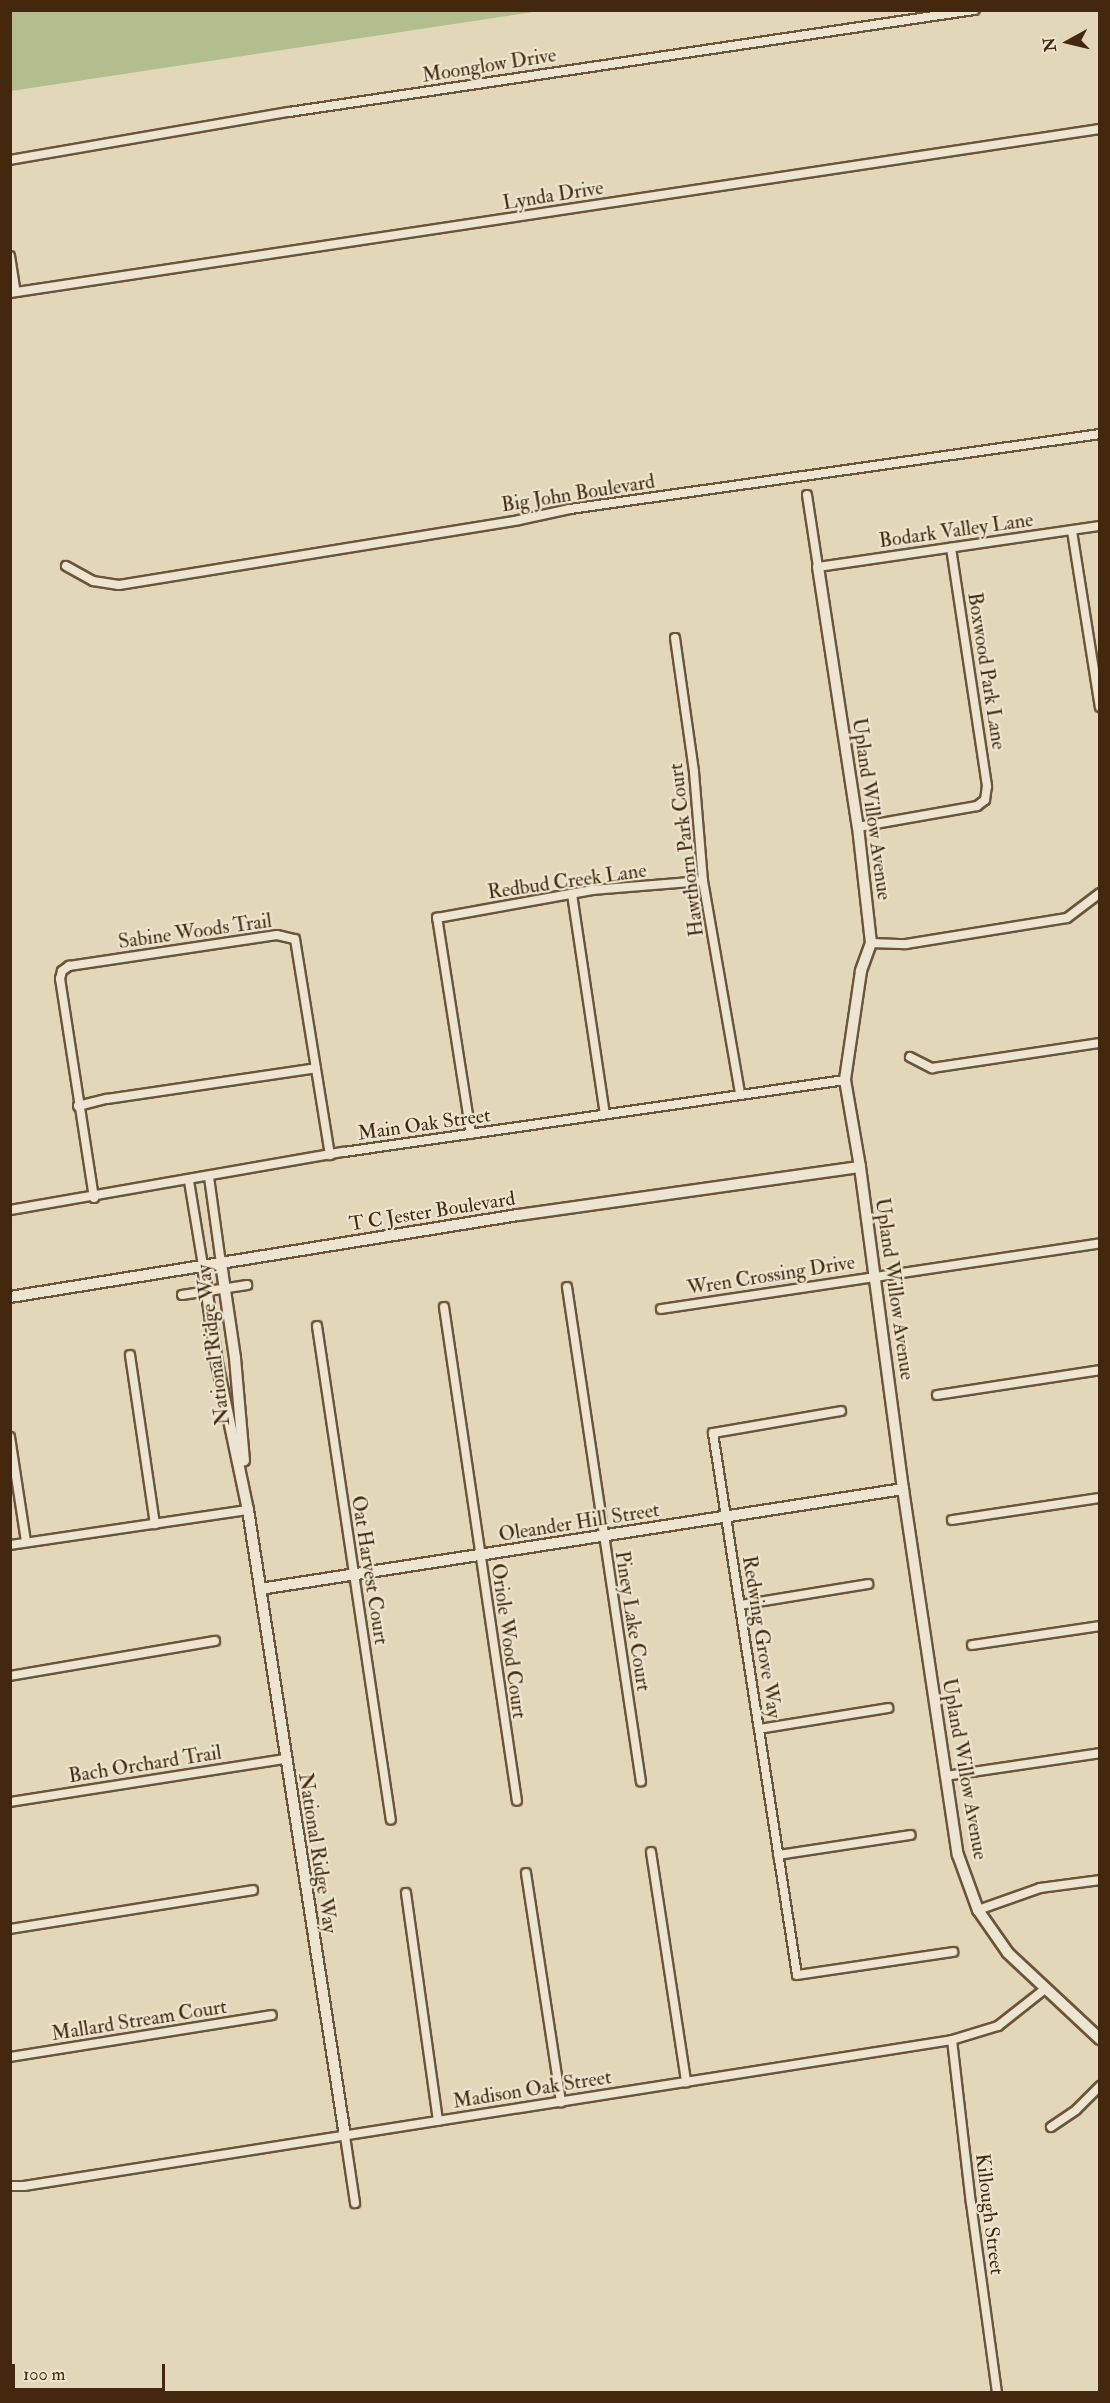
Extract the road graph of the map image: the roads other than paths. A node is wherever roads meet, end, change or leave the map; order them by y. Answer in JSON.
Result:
{"nodes":[{"id":1,"x":974,"y":10,"type":"edge"},
{"id":2,"x":1100,"y":129,"type":"edge"},
{"id":3,"x":10,"y":160,"type":"edge"},
{"id":4,"x":10,"y":256,"type":"edge"},
{"id":5,"x":13,"y":293,"type":"edge"},
{"id":6,"x":1100,"y":434,"type":"edge"},
{"id":7,"x":807,"y":495,"type":"dead end"},
{"id":8,"x":1100,"y":526,"type":"edge"},
{"id":9,"x":1072,"y":531,"type":"junction"},
{"id":10,"x":951,"y":548,"type":"junction"},
{"id":11,"x":66,"y":566,"type":"dead end"},
{"id":12,"x":818,"y":567,"type":"junction"},
{"id":13,"x":675,"y":638,"type":"dead end"},
{"id":14,"x":1100,"y":706,"type":"edge"},
{"id":15,"x":858,"y":827,"type":"junction"},
{"id":16,"x":703,"y":881,"type":"junction"},
{"id":17,"x":1100,"y":893,"type":"edge"},
{"id":18,"x":572,"y":894,"type":"junction"},
{"id":19,"x":871,"y":944,"type":"junction"},
{"id":20,"x":1100,"y":1043,"type":"edge"},
{"id":21,"x":910,"y":1057,"type":"dead end"},
{"id":22,"x":316,"y":1068,"type":"junction"},
{"id":23,"x":844,"y":1080,"type":"junction"},
{"id":24,"x":740,"y":1094,"type":"junction"},
{"id":25,"x":78,"y":1106,"type":"junction"},
{"id":26,"x":605,"y":1114,"type":"junction"},
{"id":27,"x":471,"y":1134,"type":"junction"},
{"id":28,"x":330,"y":1155,"type":"junction"},
{"id":29,"x":860,"y":1167,"type":"junction"},
{"id":30,"x":210,"y":1177,"type":"junction"},
{"id":31,"x":189,"y":1181,"type":"junction"},
{"id":32,"x":94,"y":1198,"type":"junction"},
{"id":33,"x":10,"y":1210,"type":"edge"},
{"id":34,"x":1100,"y":1243,"type":"edge"},
{"id":35,"x":221,"y":1263,"type":"junction"},
{"id":36,"x":203,"y":1266,"type":"junction"},
{"id":37,"x":876,"y":1276,"type":"junction"},
{"id":38,"x":247,"y":1285,"type":"dead end"},
{"id":39,"x":567,"y":1287,"type":"dead end"},
{"id":40,"x":225,"y":1288,"type":"junction"},
{"id":41,"x":207,"y":1291,"type":"junction"},
{"id":42,"x":182,"y":1295,"type":"dead end"},
{"id":43,"x":10,"y":1297,"type":"edge"},
{"id":44,"x":444,"y":1307,"type":"dead end"},
{"id":45,"x":661,"y":1309,"type":"dead end"},
{"id":46,"x":317,"y":1326,"type":"dead end"},
{"id":47,"x":130,"y":1355,"type":"dead end"},
{"id":48,"x":1100,"y":1370,"type":"edge"},
{"id":49,"x":937,"y":1395,"type":"dead end"},
{"id":50,"x":841,"y":1411,"type":"dead end"},
{"id":51,"x":10,"y":1437,"type":"edge"},
{"id":52,"x":903,"y":1489,"type":"junction"},
{"id":53,"x":1100,"y":1497,"type":"edge"},
{"id":54,"x":248,"y":1510,"type":"junction"},
{"id":55,"x":727,"y":1517,"type":"junction"},
{"id":56,"x":952,"y":1520,"type":"dead end"},
{"id":57,"x":155,"y":1524,"type":"junction"},
{"id":58,"x":603,"y":1536,"type":"junction"},
{"id":59,"x":26,"y":1542,"type":"junction"},
{"id":60,"x":10,"y":1545,"type":"edge"},
{"id":61,"x":480,"y":1555,"type":"junction"},
{"id":62,"x":354,"y":1574,"type":"junction"},
{"id":63,"x":868,"y":1584,"type":"dead end"},
{"id":64,"x":260,"y":1589,"type":"junction"},
{"id":65,"x":740,"y":1605,"type":"junction"},
{"id":66,"x":1100,"y":1626,"type":"edge"},
{"id":67,"x":215,"y":1641,"type":"dead end"},
{"id":68,"x":972,"y":1645,"type":"dead end"},
{"id":69,"x":10,"y":1676,"type":"edge"},
{"id":70,"x":888,"y":1708,"type":"dead end"},
{"id":71,"x":759,"y":1729,"type":"junction"},
{"id":72,"x":1100,"y":1753,"type":"edge"},
{"id":73,"x":285,"y":1759,"type":"junction"},
{"id":74,"x":945,"y":1776,"type":"junction"},
{"id":75,"x":641,"y":1781,"type":"dead end"},
{"id":76,"x":516,"y":1801,"type":"dead end"},
{"id":77,"x":10,"y":1802,"type":"edge"},
{"id":78,"x":391,"y":1819,"type":"dead end"},
{"id":79,"x":910,"y":1835,"type":"dead end"},
{"id":80,"x":651,"y":1852,"type":"dead end"},
{"id":81,"x":778,"y":1855,"type":"junction"},
{"id":82,"x":526,"y":1873,"type":"dead end"},
{"id":83,"x":1100,"y":1880,"type":"edge"},
{"id":84,"x":253,"y":1890,"type":"dead end"},
{"id":85,"x":406,"y":1893,"type":"dead end"},
{"id":86,"x":978,"y":1910,"type":"junction"},
{"id":87,"x":10,"y":1929,"type":"edge"},
{"id":88,"x":953,"y":1952,"type":"dead end"},
{"id":89,"x":1045,"y":1989,"type":"junction"},
{"id":90,"x":272,"y":2014,"type":"dead end"},
{"id":91,"x":1100,"y":2039,"type":"edge"},
{"id":92,"x":952,"y":2040,"type":"junction"},
{"id":93,"x":10,"y":2058,"type":"edge"},
{"id":94,"x":686,"y":2082,"type":"junction"},
{"id":95,"x":1100,"y":2086,"type":"edge"},
{"id":96,"x":561,"y":2102,"type":"junction"},
{"id":97,"x":438,"y":2121,"type":"junction"},
{"id":98,"x":1051,"y":2127,"type":"dead end"},
{"id":99,"x":345,"y":2136,"type":"junction"},
{"id":100,"x":10,"y":2186,"type":"edge"},
{"id":101,"x":355,"y":2203,"type":"dead end"},
{"id":102,"x":997,"y":2392,"type":"edge"}],
"edges":[{"from":1,"to":3,"type":"street","name":"Moonglow Drive"},
{"from":2,"to":5,"type":"street","name":"Lynda Drive"},
{"from":4,"to":5,"type":"street"},
{"from":6,"to":11,"type":"street","name":"Big John Boulevard"},
{"from":7,"to":12,"type":"street","name":"Upland Willow Avenue"},
{"from":8,"to":9,"type":"street","name":"Bodark Valley Lane"},
{"from":9,"to":10,"type":"street","name":"Bodark Valley Lane"},
{"from":9,"to":14,"type":"street"},
{"from":10,"to":12,"type":"street","name":"Bodark Valley Lane"},
{"from":10,"to":15,"type":"street","name":"Boxwood Park Lane"},
{"from":12,"to":15,"type":"street","name":"Upland Willow Avenue"},
{"from":13,"to":16,"type":"street","name":"Hawthorn Park Court"},
{"from":15,"to":19,"type":"street","name":"Upland Willow Avenue"},
{"from":16,"to":18,"type":"street","name":"Redbud Creek Lane"},
{"from":16,"to":24,"type":"street","name":"Hawthorn Park Court"},
{"from":17,"to":19,"type":"street"},
{"from":18,"to":26,"type":"street"},
{"from":18,"to":27,"type":"street","name":"Redbud Creek Lane"},
{"from":19,"to":23,"type":"street","name":"Upland Willow Avenue"},
{"from":20,"to":21,"type":"street"},
{"from":22,"to":25,"type":"street"},
{"from":22,"to":25,"type":"street","name":"Sabine Woods Trail"},
{"from":22,"to":28,"type":"street","name":"Sabine Woods Trail"},
{"from":23,"to":24,"type":"street","name":"Main Oak Street"},
{"from":23,"to":29,"type":"street","name":"Upland Willow Avenue"},
{"from":24,"to":26,"type":"street","name":"Main Oak Street"},
{"from":25,"to":32,"type":"street"},
{"from":26,"to":27,"type":"street","name":"Main Oak Street"},
{"from":27,"to":28,"type":"street","name":"Main Oak Street"},
{"from":28,"to":30,"type":"street","name":"Main Oak Street"},
{"from":29,"to":35,"type":"street","name":"T C Jester Boulevard"},
{"from":29,"to":37,"type":"street","name":"Upland Willow Avenue"},
{"from":30,"to":31,"type":"street","name":"Main Oak Street"},
{"from":30,"to":35,"type":"street","name":"National Ridge Way"},
{"from":31,"to":32,"type":"street","name":"Main Oak Street"},
{"from":31,"to":36,"type":"street","name":"National Ridge Way"},
{"from":32,"to":33,"type":"street","name":"Main Oak Street"},
{"from":34,"to":37,"type":"street","name":"Wren Crossing Drive"},
{"from":35,"to":36,"type":"street","name":"T C Jester Boulevard"},
{"from":35,"to":40,"type":"street","name":"National Ridge Way"},
{"from":36,"to":41,"type":"street","name":"National Ridge Way"},
{"from":36,"to":43,"type":"street","name":"T C Jester Boulevard"},
{"from":37,"to":45,"type":"street","name":"Wren Crossing Drive"},
{"from":37,"to":52,"type":"street","name":"Upland Willow Avenue"},
{"from":38,"to":40,"type":"street"},
{"from":39,"to":58,"type":"street","name":"Piney Lake Court"},
{"from":40,"to":41,"type":"street"},
{"from":40,"to":54,"type":"street","name":"National Ridge Way"},
{"from":41,"to":42,"type":"street"},
{"from":41,"to":54,"type":"street","name":"National Ridge Way"},
{"from":44,"to":61,"type":"street","name":"Oriole Wood Court"},
{"from":46,"to":62,"type":"street","name":"Oat Harvest Court"},
{"from":47,"to":57,"type":"street"},
{"from":48,"to":49,"type":"street"},
{"from":50,"to":55,"type":"street","name":"Redwing Grove Way"},
{"from":51,"to":59,"type":"street"},
{"from":52,"to":55,"type":"street","name":"Oleander Hill Street"},
{"from":52,"to":74,"type":"street","name":"Upland Willow Avenue"},
{"from":53,"to":56,"type":"street"},
{"from":54,"to":57,"type":"street"},
{"from":54,"to":64,"type":"street","name":"National Ridge Way"},
{"from":55,"to":58,"type":"street","name":"Oleander Hill Street"},
{"from":55,"to":65,"type":"street","name":"Redwing Grove Way"},
{"from":57,"to":59,"type":"street"},
{"from":58,"to":61,"type":"street","name":"Oleander Hill Street"},
{"from":58,"to":75,"type":"street","name":"Piney Lake Court"},
{"from":59,"to":60,"type":"street"},
{"from":61,"to":62,"type":"street","name":"Oleander Hill Street"},
{"from":61,"to":76,"type":"street","name":"Oriole Wood Court"},
{"from":62,"to":64,"type":"street","name":"Oleander Hill Street"},
{"from":62,"to":78,"type":"street","name":"Oat Harvest Court"},
{"from":63,"to":65,"type":"street"},
{"from":64,"to":73,"type":"street","name":"National Ridge Way"},
{"from":65,"to":71,"type":"street","name":"Redwing Grove Way"},
{"from":66,"to":68,"type":"street"},
{"from":67,"to":69,"type":"street"},
{"from":70,"to":71,"type":"street"},
{"from":71,"to":81,"type":"street","name":"Redwing Grove Way"},
{"from":72,"to":74,"type":"street"},
{"from":73,"to":77,"type":"street","name":"Bach Orchard Trail"},
{"from":73,"to":99,"type":"street","name":"National Ridge Way"},
{"from":74,"to":86,"type":"street","name":"Upland Willow Avenue"},
{"from":79,"to":81,"type":"street"},
{"from":80,"to":94,"type":"street"},
{"from":81,"to":88,"type":"street","name":"Redwing Grove Way"},
{"from":82,"to":96,"type":"street"},
{"from":83,"to":86,"type":"street"},
{"from":84,"to":87,"type":"street"},
{"from":85,"to":97,"type":"street"},
{"from":86,"to":89,"type":"street","name":"Upland Willow Avenue"},
{"from":89,"to":91,"type":"street","name":"Upland Willow Avenue"},
{"from":89,"to":92,"type":"street","name":"Madison Oak Street"},
{"from":90,"to":93,"type":"street","name":"Mallard Stream Court"},
{"from":92,"to":94,"type":"street","name":"Madison Oak Street"},
{"from":92,"to":102,"type":"street","name":"Killough Street"},
{"from":94,"to":96,"type":"street","name":"Madison Oak Street"},
{"from":95,"to":98,"type":"street"},
{"from":96,"to":97,"type":"street","name":"Madison Oak Street"},
{"from":97,"to":99,"type":"street","name":"Madison Oak Street"},
{"from":99,"to":100,"type":"street","name":"Madison Oak Street"},
{"from":99,"to":101,"type":"street","name":"National Ridge Way"}]}
